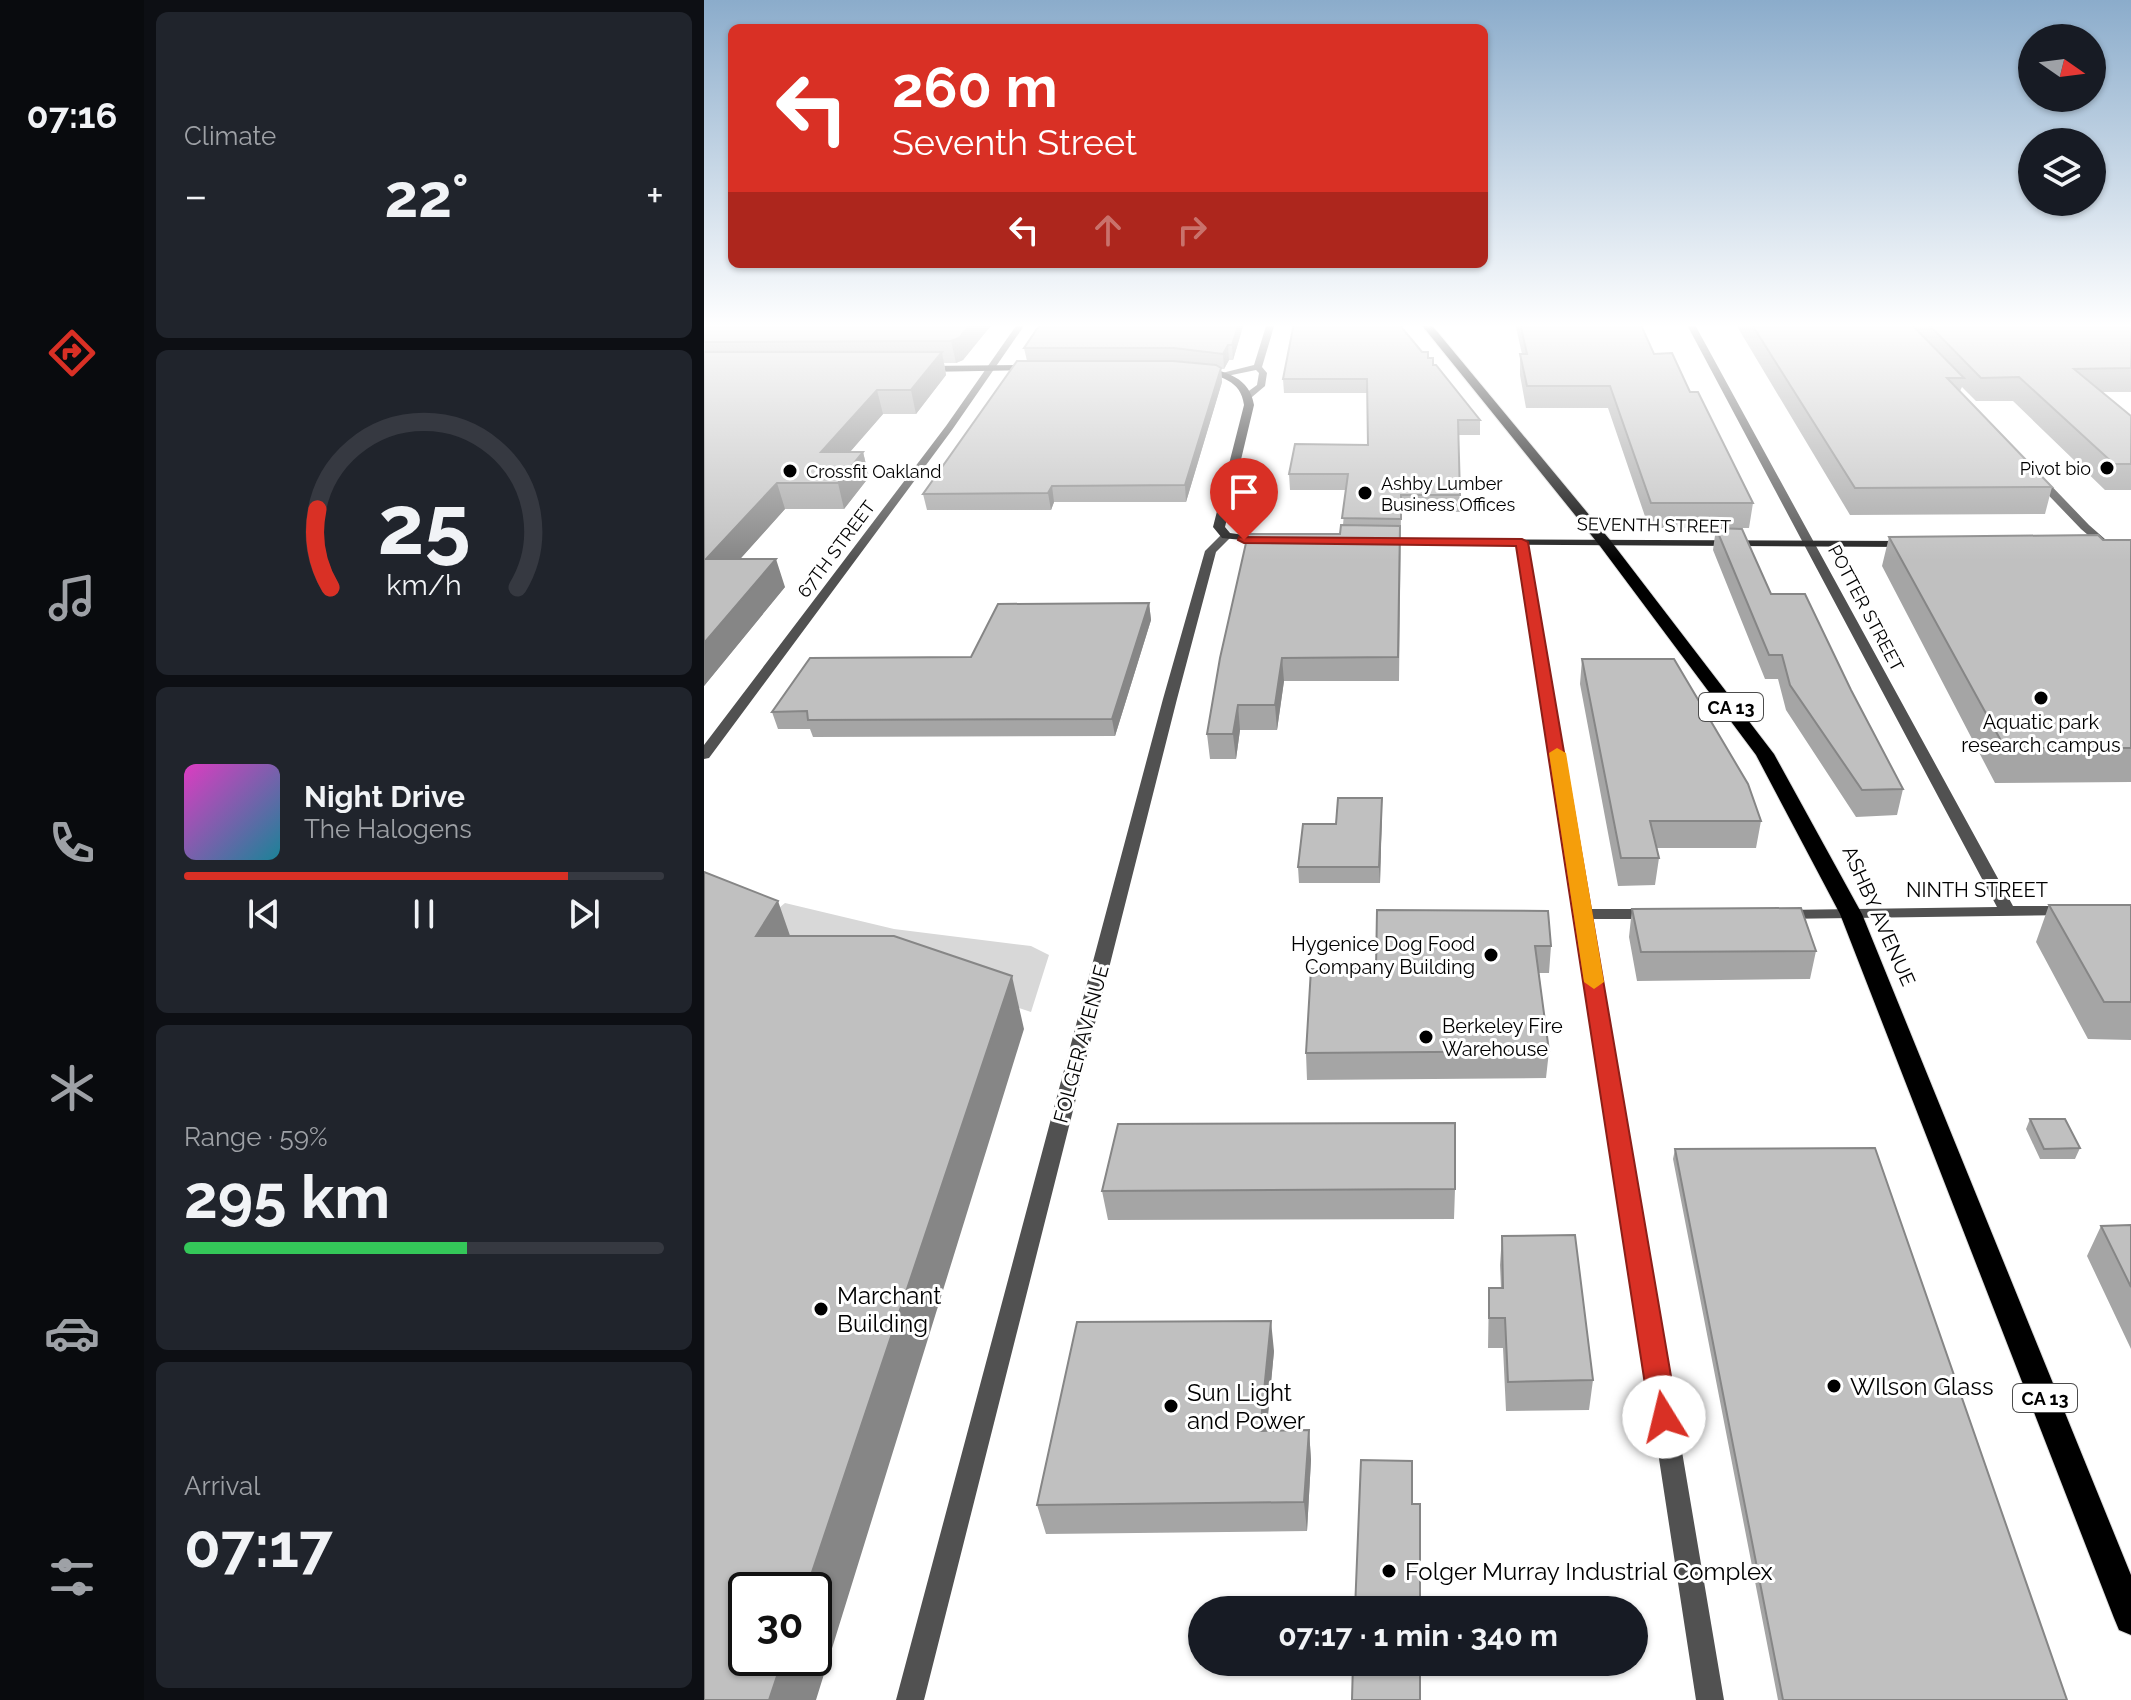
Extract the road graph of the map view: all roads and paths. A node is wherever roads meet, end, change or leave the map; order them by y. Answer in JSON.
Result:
{"nodes":[{"id":1,"x":966,"y":402,"type":"edge"},
{"id":2,"x":1249,"y":402,"type":"edge"},
{"id":3,"x":1490,"y":402,"type":"edge"},
{"id":4,"x":1733,"y":402,"type":"edge"},
{"id":5,"x":2026,"y":465,"type":"edge"},
{"id":6,"x":1226,"y":536,"type":"junction"},
{"id":7,"x":1275,"y":542,"type":"edge"},
{"id":8,"x":1369,"y":542,"type":"edge"},
{"id":9,"x":1522,"y":542,"type":"junction"},
{"id":10,"x":2103,"y":542,"type":"junction"},
{"id":11,"x":2125,"y":542,"type":"edge"},
{"id":12,"x":1605,"y":543,"type":"junction"},
{"id":13,"x":2088,"y":543,"type":"edge"},
{"id":14,"x":1929,"y":544,"type":"edge"},
{"id":15,"x":1811,"y":545,"type":"junction"},
{"id":16,"x":2131,"y":568,"type":"edge"},
{"id":17,"x":704,"y":755,"type":"edge"},
{"id":18,"x":2090,"y":911,"type":"edge"},
{"id":19,"x":2008,"y":912,"type":"junction"},
{"id":20,"x":1583,"y":914,"type":"junction"},
{"id":21,"x":1665,"y":914,"type":"edge"},
{"id":22,"x":1851,"y":914,"type":"junction"},
{"id":23,"x":1760,"y":915,"type":"edge"},
{"id":24,"x":2131,"y":1618,"type":"edge"},
{"id":25,"x":910,"y":1700,"type":"edge"},
{"id":26,"x":1710,"y":1700,"type":"edge"}],
"edges":[{"from":1,"to":17,"type":"street","name":"67TH STREET"},
{"from":2,"to":6,"type":"street"},
{"from":3,"to":12,"type":"main road","name":"ASHBY AVENUE","number":"CA 13"},
{"from":4,"to":15,"type":"street","name":"POTTER STREET"},
{"from":5,"to":10,"type":"street"},
{"from":6,"to":7,"type":"street"},
{"from":6,"to":25,"type":"street","name":"FOLGER AVENUE"},
{"from":8,"to":9,"type":"street","name":"SEVENTH STREET"},
{"from":9,"to":12,"type":"street","name":"SEVENTH STREET"},
{"from":9,"to":20,"type":"street"},
{"from":10,"to":11,"type":"street"},
{"from":10,"to":13,"type":"street"},
{"from":10,"to":16,"type":"street"},
{"from":12,"to":15,"type":"street","name":"SEVENTH STREET"},
{"from":12,"to":22,"type":"main road","name":"ASHBY AVENUE","number":"CA 13"},
{"from":14,"to":15,"type":"street","name":"SEVENTH STREET"},
{"from":15,"to":19,"type":"street","name":"POTTER STREET"},
{"from":18,"to":19,"type":"street","name":"NINTH STREET"},
{"from":19,"to":22,"type":"street","name":"NINTH STREET"},
{"from":20,"to":21,"type":"street"},
{"from":20,"to":26,"type":"street"},
{"from":22,"to":23,"type":"street","name":"NINTH STREET"},
{"from":22,"to":24,"type":"main road","name":"ASHBY AVENUE","number":"CA 13"}]}
